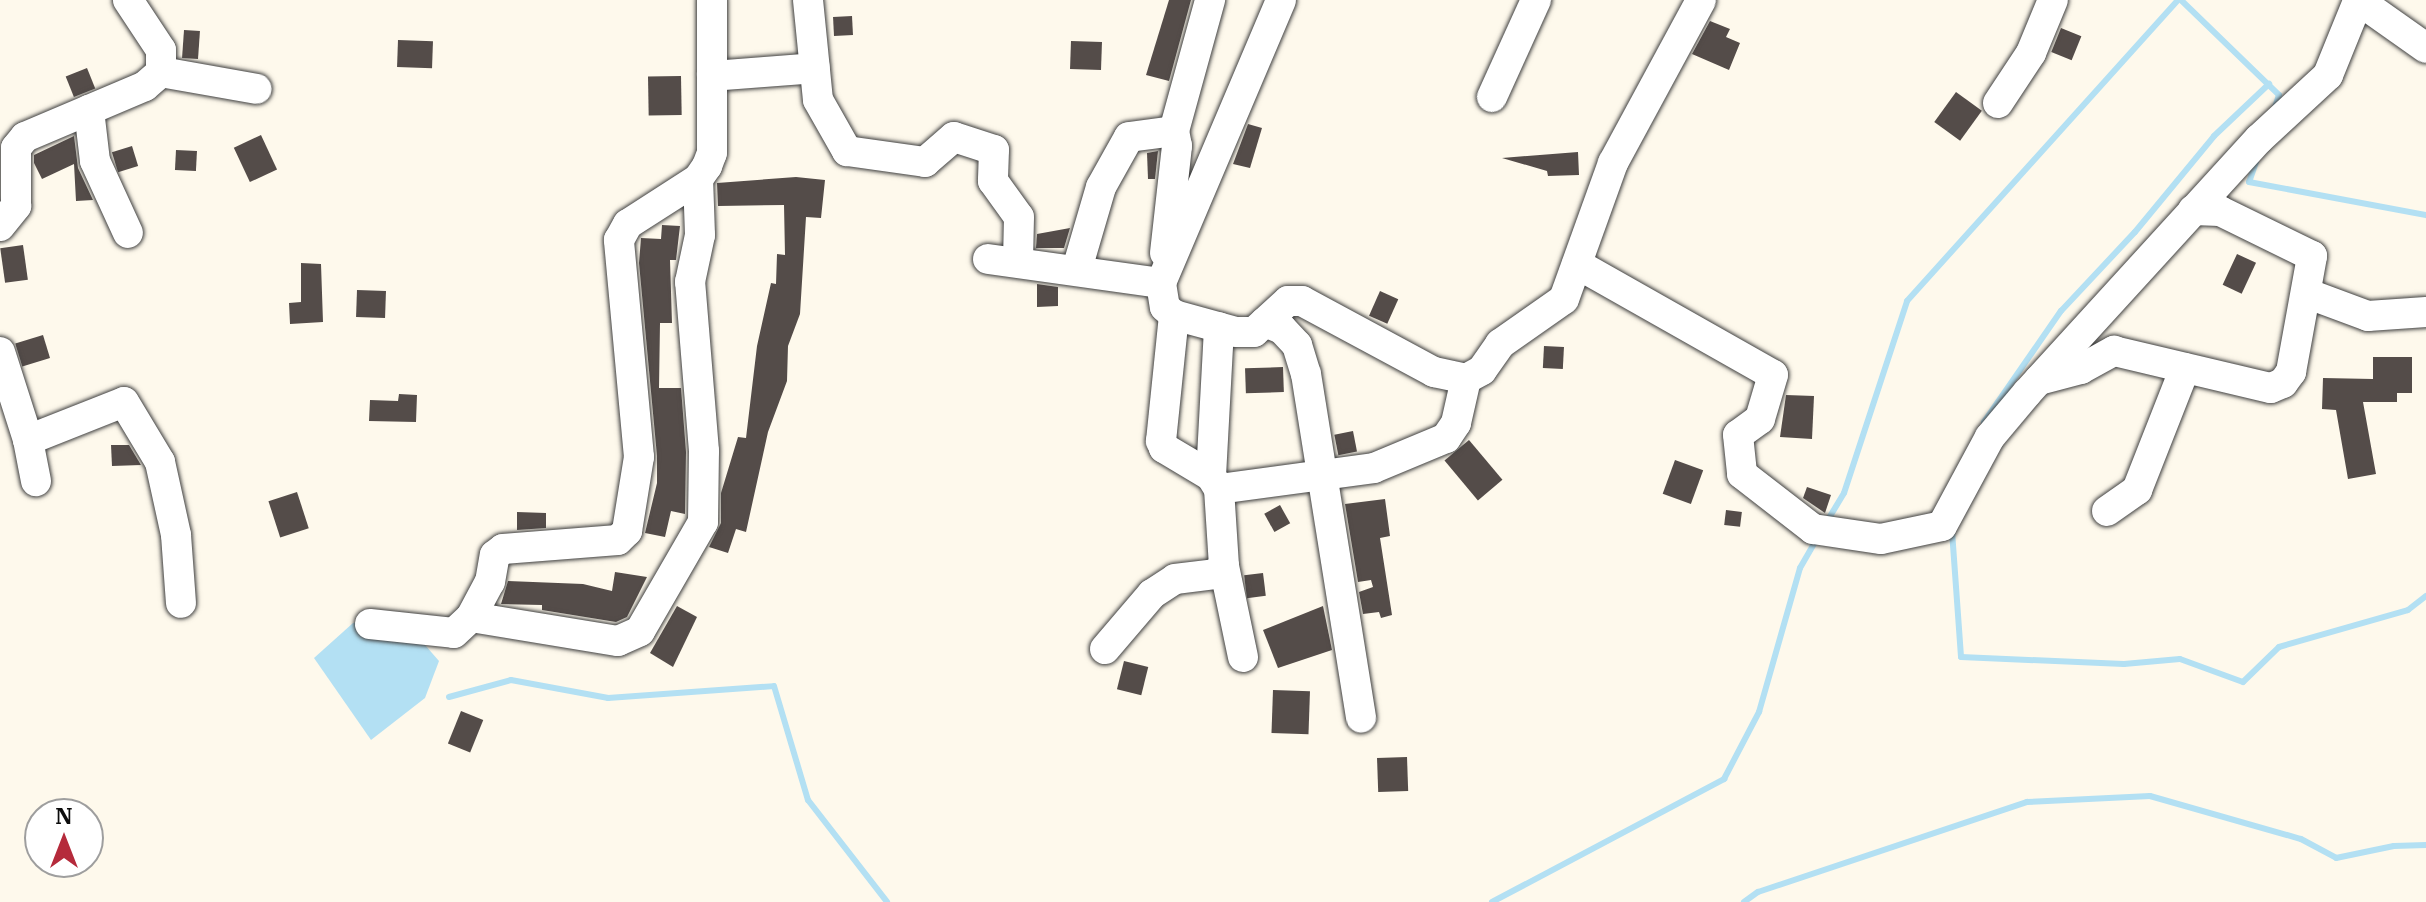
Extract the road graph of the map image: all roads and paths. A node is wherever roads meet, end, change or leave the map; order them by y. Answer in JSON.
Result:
{"nodes":[{"id":1,"x":128,"y":0,"type":"edge"},
{"id":2,"x":712,"y":0,"type":"edge"},
{"id":3,"x":808,"y":0,"type":"edge"},
{"id":4,"x":1210,"y":0,"type":"edge"},
{"id":5,"x":1281,"y":0,"type":"edge"},
{"id":6,"x":1536,"y":0,"type":"edge"},
{"id":7,"x":2053,"y":0,"type":"edge"},
{"id":8,"x":2358,"y":0,"type":"edge"},
{"id":9,"x":1690,"y":3,"type":"edge"},
{"id":10,"x":2426,"y":48,"type":"edge"},
{"id":11,"x":815,"y":68,"type":"junction"},
{"id":12,"x":161,"y":72,"type":"junction"},
{"id":13,"x":712,"y":76,"type":"junction"},
{"id":14,"x":257,"y":89,"type":"dead end"},
{"id":15,"x":1492,"y":97,"type":"dead end"},
{"id":16,"x":1998,"y":103,"type":"dead end"},
{"id":17,"x":89,"y":110,"type":"junction"},
{"id":18,"x":1174,"y":131,"type":"junction"},
{"id":19,"x":698,"y":179,"type":"junction"},
{"id":20,"x":2193,"y":210,"type":"junction"},
{"id":21,"x":0,"y":226,"type":"edge"},
{"id":22,"x":128,"y":233,"type":"dead end"},
{"id":23,"x":988,"y":259,"type":"dead end"},
{"id":24,"x":1018,"y":262,"type":"junction"},
{"id":25,"x":1577,"y":264,"type":"junction"},
{"id":26,"x":1077,"y":269,"type":"junction"},
{"id":27,"x":1161,"y":283,"type":"junction"},
{"id":28,"x":2306,"y":293,"type":"junction"},
{"id":29,"x":2426,"y":312,"type":"edge"},
{"id":30,"x":1174,"y":315,"type":"junction"},
{"id":31,"x":1265,"y":322,"type":"junction"},
{"id":32,"x":1219,"y":327,"type":"junction"},
{"id":33,"x":0,"y":352,"type":"edge"},
{"id":34,"x":2185,"y":368,"type":"junction"},
{"id":35,"x":1466,"y":379,"type":"junction"},
{"id":36,"x":2039,"y":380,"type":"junction"},
{"id":37,"x":28,"y":440,"type":"junction"},
{"id":38,"x":1323,"y":479,"type":"junction"},
{"id":39,"x":36,"y":481,"type":"dead end"},
{"id":40,"x":1215,"y":483,"type":"junction"},
{"id":41,"x":2107,"y":511,"type":"dead end"},
{"id":42,"x":1224,"y":566,"type":"junction"},
{"id":43,"x":181,"y":603,"type":"dead end"},
{"id":44,"x":471,"y":617,"type":"junction"},
{"id":45,"x":370,"y":624,"type":"dead end"},
{"id":46,"x":1105,"y":649,"type":"dead end"},
{"id":47,"x":1243,"y":657,"type":"dead end"},
{"id":48,"x":1361,"y":718,"type":"dead end"}],
"edges":[{"from":1,"to":12,"type":"street"},
{"from":2,"to":13,"type":"street"},
{"from":3,"to":11,"type":"street"},
{"from":4,"to":18,"type":"street"},
{"from":5,"to":27,"type":"street"},
{"from":6,"to":15,"type":"street"},
{"from":7,"to":16,"type":"street"},
{"from":8,"to":10,"type":"street"},
{"from":8,"to":20,"type":"street"},
{"from":9,"to":25,"type":"street"},
{"from":11,"to":13,"type":"street"},
{"from":11,"to":24,"type":"street"},
{"from":12,"to":14,"type":"street"},
{"from":12,"to":17,"type":"street"},
{"from":13,"to":19,"type":"street"},
{"from":17,"to":21,"type":"street"},
{"from":17,"to":22,"type":"street"},
{"from":18,"to":26,"type":"street"},
{"from":18,"to":27,"type":"street"},
{"from":19,"to":44,"type":"street"},
{"from":19,"to":44,"type":"street"},
{"from":20,"to":28,"type":"street"},
{"from":20,"to":36,"type":"street"},
{"from":23,"to":24,"type":"street"},
{"from":24,"to":26,"type":"street"},
{"from":25,"to":35,"type":"street"},
{"from":25,"to":36,"type":"street"},
{"from":26,"to":27,"type":"street"},
{"from":27,"to":30,"type":"street"},
{"from":28,"to":29,"type":"street"},
{"from":28,"to":34,"type":"street"},
{"from":30,"to":32,"type":"street"},
{"from":30,"to":40,"type":"street"},
{"from":31,"to":32,"type":"street"},
{"from":31,"to":35,"type":"street"},
{"from":31,"to":38,"type":"street"},
{"from":32,"to":40,"type":"street"},
{"from":33,"to":37,"type":"street"},
{"from":34,"to":36,"type":"street"},
{"from":34,"to":41,"type":"street"},
{"from":35,"to":38,"type":"street"},
{"from":37,"to":39,"type":"street"},
{"from":37,"to":43,"type":"street"},
{"from":38,"to":40,"type":"street"},
{"from":38,"to":48,"type":"street"},
{"from":40,"to":42,"type":"street"},
{"from":42,"to":46,"type":"street"},
{"from":42,"to":47,"type":"street"},
{"from":44,"to":45,"type":"street"}]}
